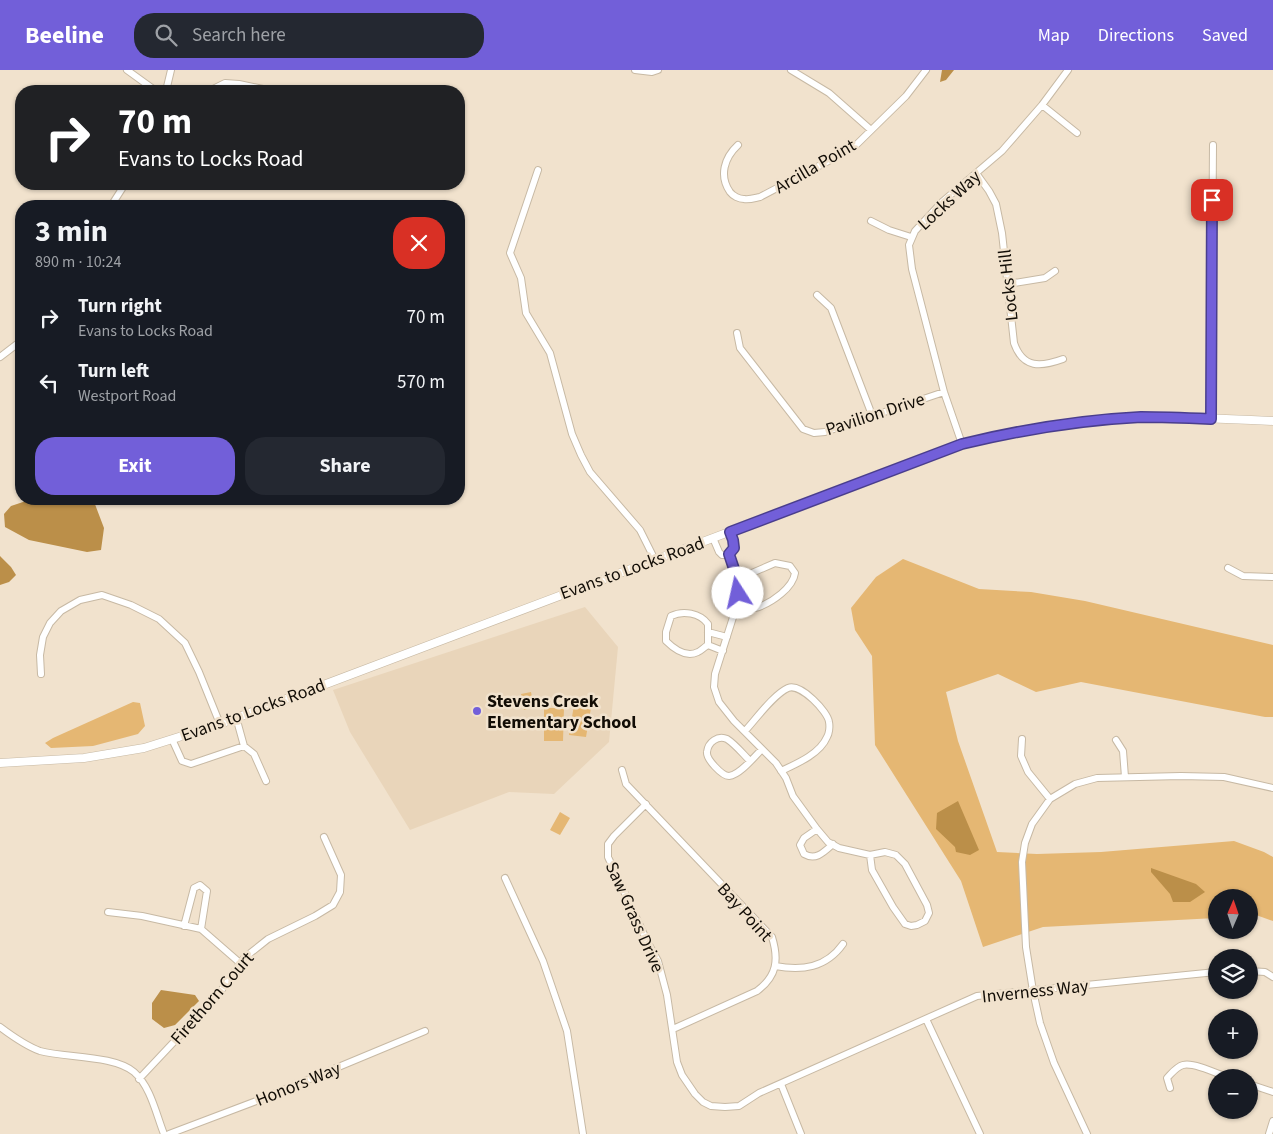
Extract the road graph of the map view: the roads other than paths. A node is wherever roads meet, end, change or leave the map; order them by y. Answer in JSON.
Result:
{"nodes":[{"id":1,"x":127,"y":70,"type":"edge"},
{"id":2,"x":171,"y":70,"type":"edge"},
{"id":3,"x":635,"y":70,"type":"edge"},
{"id":4,"x":658,"y":70,"type":"edge"},
{"id":5,"x":791,"y":70,"type":"edge"},
{"id":6,"x":926,"y":70,"type":"edge"},
{"id":7,"x":1068,"y":70,"type":"edge"},
{"id":8,"x":148,"y":85,"type":"edge"},
{"id":9,"x":167,"y":85,"type":"edge"},
{"id":10,"x":221,"y":85,"type":"edge"},
{"id":11,"x":244,"y":85,"type":"edge"},
{"id":12,"x":1042,"y":105,"type":"junction"},
{"id":13,"x":871,"y":130,"type":"junction"},
{"id":14,"x":1077,"y":133,"type":"dead end"},
{"id":15,"x":738,"y":145,"type":"dead end"},
{"id":16,"x":1212,"y":145,"type":"dead end"},
{"id":17,"x":538,"y":170,"type":"dead end"},
{"id":18,"x":976,"y":173,"type":"junction"},
{"id":19,"x":871,"y":221,"type":"dead end"},
{"id":20,"x":911,"y":237,"type":"junction"},
{"id":21,"x":1055,"y":271,"type":"dead end"},
{"id":22,"x":1008,"y":284,"type":"junction"},
{"id":23,"x":817,"y":295,"type":"dead end"},
{"id":24,"x":737,"y":333,"type":"dead end"},
{"id":25,"x":15,"y":346,"type":"edge"},
{"id":26,"x":0,"y":357,"type":"edge"},
{"id":27,"x":1063,"y":359,"type":"dead end"},
{"id":28,"x":944,"y":392,"type":"junction"},
{"id":29,"x":872,"y":415,"type":"junction"},
{"id":30,"x":1211,"y":419,"type":"junction"},
{"id":31,"x":1273,"y":421,"type":"edge"},
{"id":32,"x":962,"y":444,"type":"junction"},
{"id":33,"x":730,"y":532,"type":"junction"},
{"id":34,"x":713,"y":538,"type":"junction"},
{"id":35,"x":729,"y":554,"type":"junction"},
{"id":36,"x":655,"y":560,"type":"junction"},
{"id":37,"x":1228,"y":568,"type":"dead end"},
{"id":38,"x":1273,"y":577,"type":"edge"},
{"id":39,"x":738,"y":579,"type":"junction"},
{"id":40,"x":735,"y":611,"type":"junction"},
{"id":41,"x":708,"y":632,"type":"junction"},
{"id":42,"x":727,"y":637,"type":"junction"},
{"id":43,"x":708,"y":645,"type":"junction"},
{"id":44,"x":723,"y":650,"type":"junction"},
{"id":45,"x":41,"y":674,"type":"dead end"},
{"id":46,"x":236,"y":718,"type":"junction"},
{"id":47,"x":220,"y":724,"type":"junction"},
{"id":48,"x":745,"y":731,"type":"junction"},
{"id":49,"x":172,"y":739,"type":"junction"},
{"id":50,"x":1022,"y":739,"type":"dead end"},
{"id":51,"x":1116,"y":740,"type":"dead end"},
{"id":52,"x":244,"y":746,"type":"junction"},
{"id":53,"x":762,"y":749,"type":"junction"},
{"id":54,"x":750,"y":761,"type":"junction"},
{"id":55,"x":0,"y":763,"type":"edge"},
{"id":56,"x":622,"y":770,"type":"dead end"},
{"id":57,"x":781,"y":770,"type":"junction"},
{"id":58,"x":1125,"y":776,"type":"junction"},
{"id":59,"x":266,"y":781,"type":"dead end"},
{"id":60,"x":1273,"y":788,"type":"edge"},
{"id":61,"x":1050,"y":799,"type":"junction"},
{"id":62,"x":646,"y":804,"type":"junction"},
{"id":63,"x":817,"y":829,"type":"junction"},
{"id":64,"x":324,"y":836,"type":"dead end"},
{"id":65,"x":833,"y":844,"type":"junction"},
{"id":66,"x":870,"y":855,"type":"junction"},
{"id":67,"x":505,"y":878,"type":"dead end"},
{"id":68,"x":108,"y":912,"type":"dead end"},
{"id":69,"x":184,"y":926,"type":"junction"},
{"id":70,"x":201,"y":929,"type":"junction"},
{"id":71,"x":843,"y":944,"type":"dead end"},
{"id":72,"x":240,"y":964,"type":"junction"},
{"id":73,"x":775,"y":966,"type":"junction"},
{"id":74,"x":1258,"y":972,"type":"edge"},
{"id":75,"x":1208,"y":973,"type":"edge"},
{"id":76,"x":1273,"y":977,"type":"edge"},
{"id":77,"x":1033,"y":991,"type":"junction"},
{"id":78,"x":926,"y":1019,"type":"junction"},
{"id":79,"x":0,"y":1027,"type":"edge"},
{"id":80,"x":673,"y":1029,"type":"junction"},
{"id":81,"x":425,"y":1031,"type":"dead end"},
{"id":82,"x":1208,"y":1070,"type":"edge"},
{"id":83,"x":139,"y":1079,"type":"junction"},
{"id":84,"x":781,"y":1084,"type":"junction"},
{"id":85,"x":1258,"y":1087,"type":"edge"},
{"id":86,"x":1170,"y":1088,"type":"dead end"},
{"id":87,"x":1273,"y":1092,"type":"edge"},
{"id":88,"x":1273,"y":1122,"type":"edge"},
{"id":89,"x":164,"y":1134,"type":"edge"},
{"id":90,"x":169,"y":1134,"type":"edge"},
{"id":91,"x":583,"y":1134,"type":"edge"},
{"id":92,"x":801,"y":1134,"type":"edge"},
{"id":93,"x":980,"y":1134,"type":"edge"},
{"id":94,"x":1087,"y":1134,"type":"edge"},
{"id":95,"x":1269,"y":1134,"type":"edge"}],
"edges":[{"from":1,"to":8,"type":"street"},
{"from":2,"to":9,"type":"street"},
{"from":3,"to":4,"type":"street"},
{"from":5,"to":13,"type":"street"},
{"from":6,"to":13,"type":"street","name":"Arcilla Point"},
{"from":7,"to":12,"type":"street","name":"Locks Way"},
{"from":10,"to":11,"type":"street"},
{"from":12,"to":14,"type":"street"},
{"from":12,"to":18,"type":"street","name":"Locks Way"},
{"from":13,"to":15,"type":"street","name":"Arcilla Point"},
{"from":16,"to":30,"type":"street"},
{"from":17,"to":36,"type":"street"},
{"from":18,"to":20,"type":"street","name":"Locks Way"},
{"from":18,"to":22,"type":"street","name":"Locks Hill"},
{"from":19,"to":20,"type":"street"},
{"from":20,"to":28,"type":"street","name":"Locks Way"},
{"from":21,"to":22,"type":"street"},
{"from":22,"to":27,"type":"street","name":"Locks Hill"},
{"from":23,"to":29,"type":"street"},
{"from":24,"to":29,"type":"street","name":"Pavilion Drive"},
{"from":25,"to":26,"type":"street"},
{"from":28,"to":29,"type":"street","name":"Pavilion Drive"},
{"from":28,"to":32,"type":"street","name":"Locks Way"},
{"from":30,"to":31,"type":"street","name":"Evans to Locks Road"},
{"from":30,"to":32,"type":"street","name":"Evans to Locks Road"},
{"from":32,"to":33,"type":"street","name":"Evans to Locks Road"},
{"from":33,"to":34,"type":"street","name":"Evans to Locks Road"},
{"from":33,"to":35,"type":"street"},
{"from":34,"to":35,"type":"street"},
{"from":34,"to":36,"type":"street","name":"Evans to Locks Road"},
{"from":35,"to":39,"type":"street"},
{"from":36,"to":46,"type":"street","name":"Evans to Locks Road"},
{"from":37,"to":38,"type":"street"},
{"from":39,"to":40,"type":"street"},
{"from":39,"to":40,"type":"street"},
{"from":40,"to":42,"type":"street"},
{"from":41,"to":42,"type":"street"},
{"from":41,"to":43,"type":"street"},
{"from":41,"to":43,"type":"street"},
{"from":42,"to":44,"type":"street"},
{"from":43,"to":44,"type":"street"},
{"from":44,"to":48,"type":"street"},
{"from":45,"to":47,"type":"street"},
{"from":46,"to":47,"type":"street","name":"Evans to Locks Road"},
{"from":46,"to":52,"type":"street"},
{"from":47,"to":49,"type":"street","name":"Evans to Locks Road"},
{"from":48,"to":53,"type":"street"},
{"from":48,"to":57,"type":"street"},
{"from":49,"to":52,"type":"street"},
{"from":49,"to":55,"type":"street","name":"Evans to Locks Road"},
{"from":50,"to":61,"type":"street"},
{"from":51,"to":58,"type":"street"},
{"from":52,"to":59,"type":"street"},
{"from":53,"to":54,"type":"street"},
{"from":53,"to":57,"type":"street"},
{"from":54,"to":54,"type":"street"},
{"from":56,"to":62,"type":"street","name":"Bay Point"},
{"from":57,"to":63,"type":"street"},
{"from":58,"to":60,"type":"street"},
{"from":58,"to":61,"type":"street"},
{"from":61,"to":77,"type":"street"},
{"from":62,"to":73,"type":"street","name":"Bay Point"},
{"from":62,"to":80,"type":"street","name":"Saw Grass Drive"},
{"from":63,"to":65,"type":"street"},
{"from":63,"to":65,"type":"street"},
{"from":64,"to":72,"type":"street","name":"Firethorn Court"},
{"from":65,"to":66,"type":"street"},
{"from":66,"to":66,"type":"street"},
{"from":67,"to":91,"type":"street"},
{"from":68,"to":69,"type":"street"},
{"from":69,"to":70,"type":"street"},
{"from":69,"to":70,"type":"street"},
{"from":70,"to":72,"type":"street"},
{"from":71,"to":73,"type":"street"},
{"from":72,"to":83,"type":"street","name":"Firethorn Court"},
{"from":73,"to":80,"type":"street","name":"Bay Point"},
{"from":74,"to":76,"type":"street"},
{"from":75,"to":77,"type":"street","name":"Inverness Way"},
{"from":77,"to":78,"type":"street","name":"Inverness Way"},
{"from":77,"to":94,"type":"street"},
{"from":78,"to":84,"type":"street","name":"Inverness Way"},
{"from":78,"to":93,"type":"street"},
{"from":79,"to":83,"type":"street"},
{"from":80,"to":84,"type":"street","name":"Saw Grass Drive"},
{"from":81,"to":90,"type":"street","name":"Honors Way"},
{"from":82,"to":86,"type":"street"},
{"from":83,"to":89,"type":"street"},
{"from":84,"to":92,"type":"street"},
{"from":85,"to":87,"type":"street"},
{"from":88,"to":95,"type":"street"}]}
